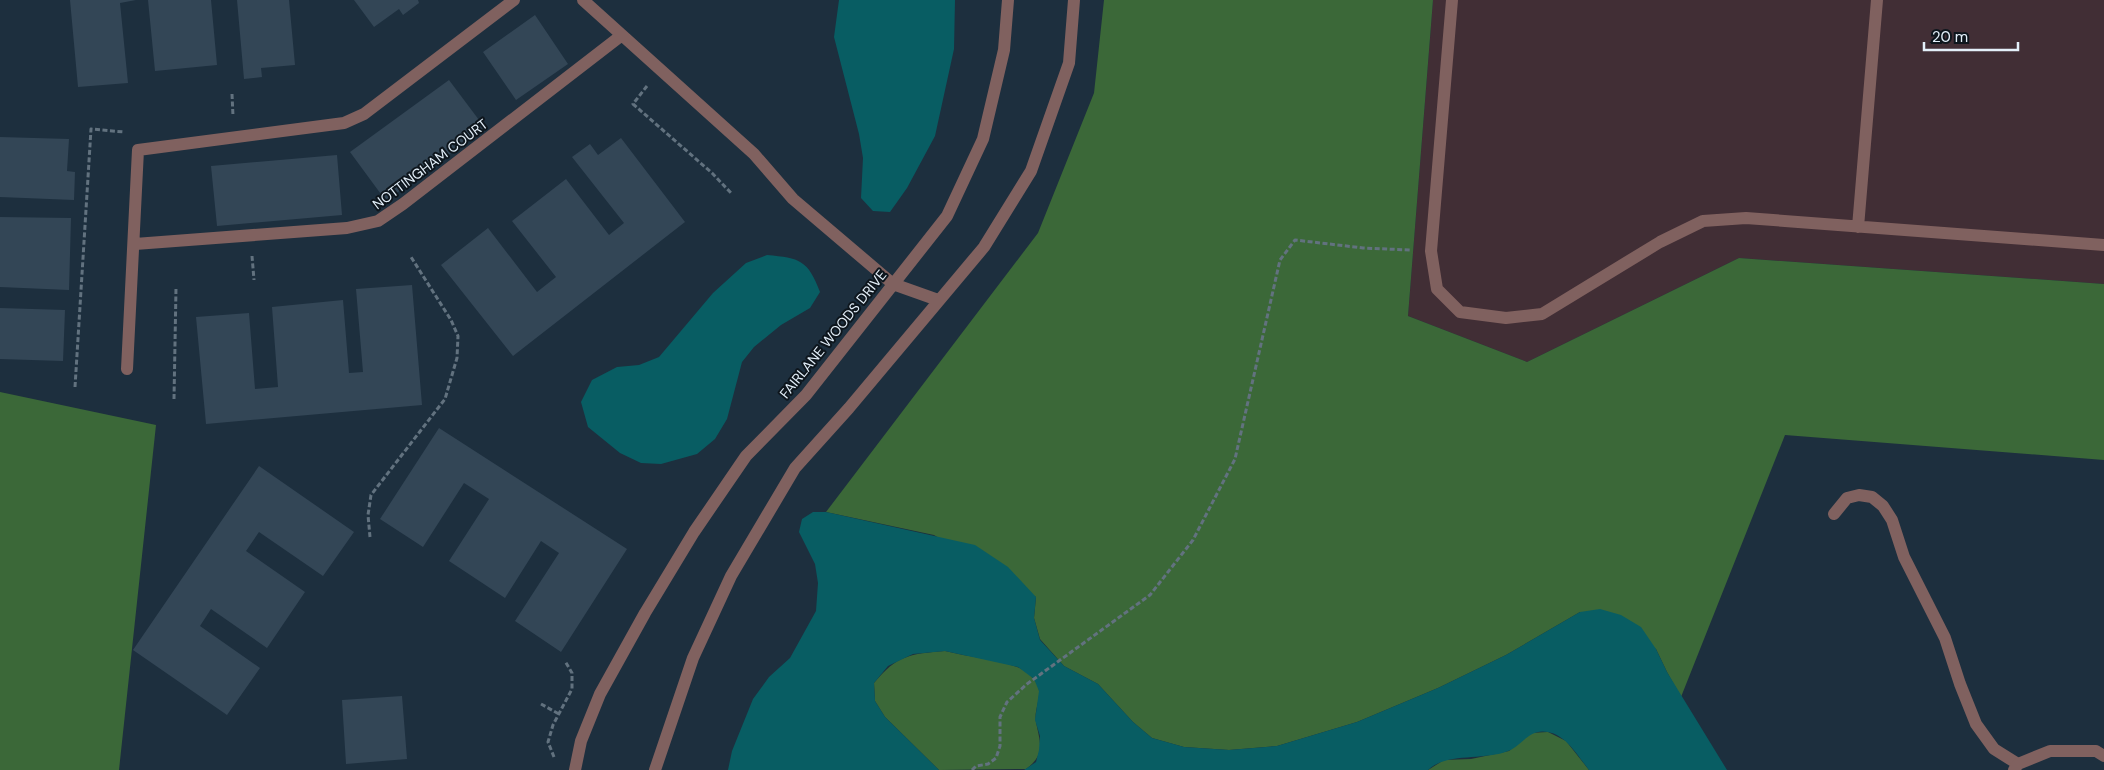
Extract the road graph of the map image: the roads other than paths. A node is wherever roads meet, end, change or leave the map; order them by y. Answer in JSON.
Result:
{"nodes":[{"id":1,"x":514,"y":0,"type":"edge"},
{"id":2,"x":583,"y":0,"type":"edge"},
{"id":3,"x":1008,"y":0,"type":"edge"},
{"id":4,"x":1074,"y":0,"type":"edge"},
{"id":5,"x":1452,"y":0,"type":"edge"},
{"id":6,"x":1877,"y":0,"type":"edge"},
{"id":7,"x":622,"y":35,"type":"junction"},
{"id":8,"x":1858,"y":227,"type":"junction"},
{"id":9,"x":135,"y":244,"type":"junction"},
{"id":10,"x":2104,"y":245,"type":"edge"},
{"id":11,"x":893,"y":284,"type":"junction"},
{"id":12,"x":938,"y":300,"type":"junction"},
{"id":13,"x":127,"y":369,"type":"dead end"},
{"id":14,"x":1834,"y":514,"type":"dead end"},
{"id":15,"x":2104,"y":756,"type":"edge"},
{"id":16,"x":2016,"y":767,"type":"edge"},
{"id":17,"x":575,"y":770,"type":"edge"},
{"id":18,"x":655,"y":770,"type":"edge"}],
"edges":[{"from":1,"to":9,"type":"street"},
{"from":2,"to":7,"type":"street"},
{"from":3,"to":11,"type":"street","name":"FAIRLANE WOODS DRIVE"},
{"from":4,"to":12,"type":"street"},
{"from":5,"to":8,"type":"street"},
{"from":6,"to":8,"type":"street"},
{"from":7,"to":9,"type":"street","name":"NOTTINGHAM COURT"},
{"from":7,"to":11,"type":"street"},
{"from":8,"to":10,"type":"street"},
{"from":9,"to":13,"type":"street"},
{"from":11,"to":12,"type":"street"},
{"from":11,"to":17,"type":"street","name":"FAIRLANE WOODS DRIVE"},
{"from":12,"to":18,"type":"street"},
{"from":14,"to":16,"type":"street"},
{"from":15,"to":16,"type":"street"}]}
